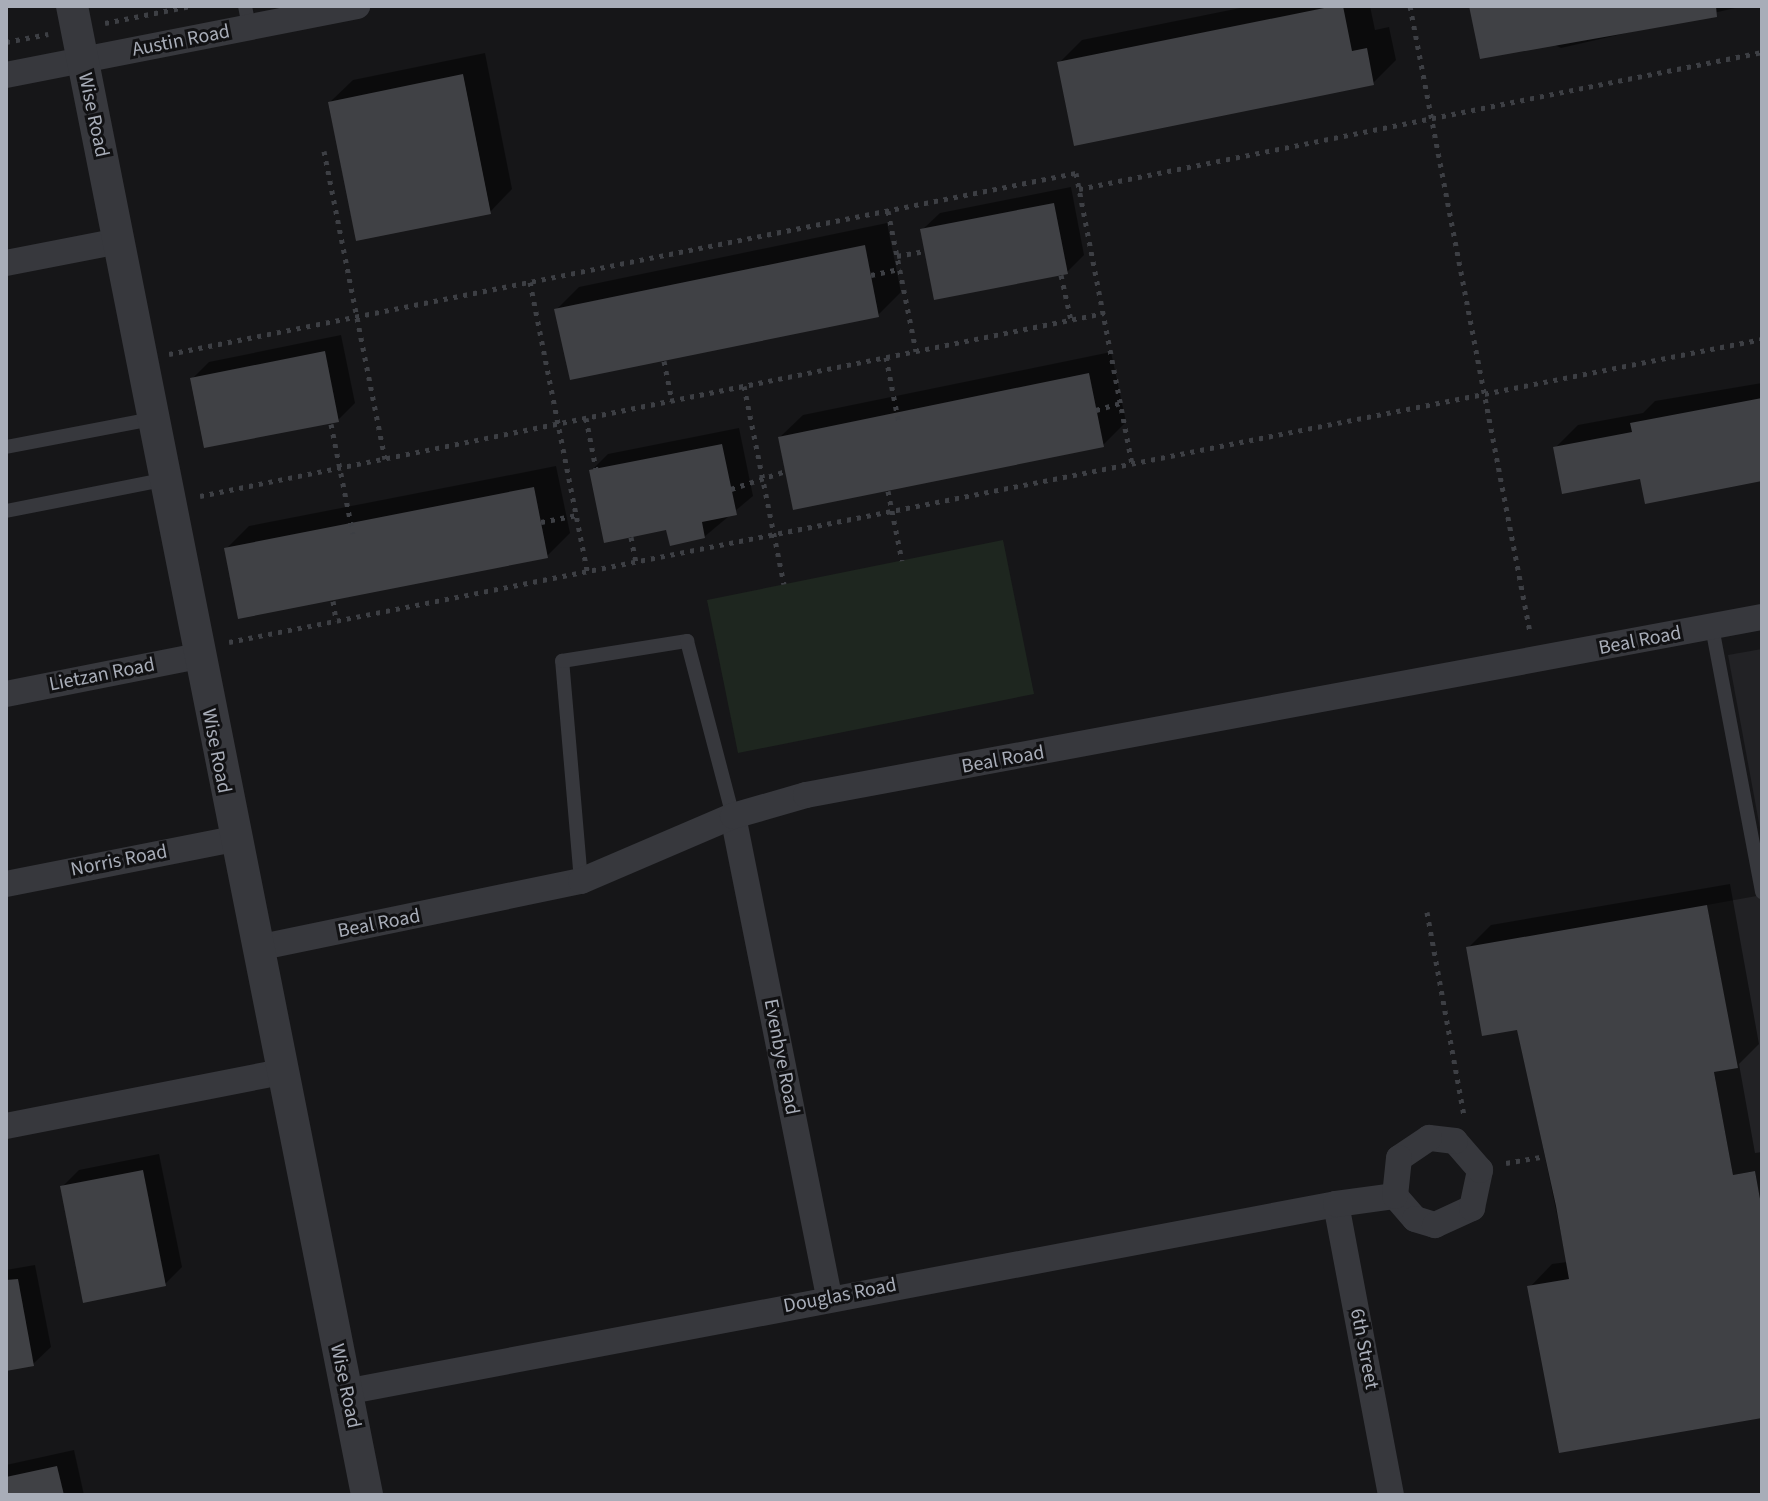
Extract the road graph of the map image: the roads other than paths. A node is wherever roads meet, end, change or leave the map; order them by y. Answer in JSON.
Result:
{"nodes":[{"id":1,"x":72,"y":6,"type":"edge"},
{"id":2,"x":357,"y":6,"type":"edge"},
{"id":3,"x":247,"y":17,"type":"edge"},
{"id":4,"x":82,"y":60,"type":"junction"},
{"id":5,"x":6,"y":75,"type":"edge"},
{"id":6,"x":119,"y":241,"type":"junction"},
{"id":7,"x":6,"y":263,"type":"edge"},
{"id":8,"x":151,"y":419,"type":"junction"},
{"id":9,"x":6,"y":447,"type":"edge"},
{"id":10,"x":165,"y":492,"type":"junction"},
{"id":11,"x":6,"y":511,"type":"edge"},
{"id":12,"x":1762,"y":617,"type":"edge"},
{"id":13,"x":1712,"y":627,"type":"junction"},
{"id":14,"x":198,"y":652,"type":"junction"},
{"id":15,"x":6,"y":694,"type":"edge"},
{"id":16,"x":733,"y":816,"type":"junction"},
{"id":17,"x":233,"y":839,"type":"junction"},
{"id":18,"x":581,"y":881,"type":"junction"},
{"id":19,"x":6,"y":884,"type":"edge"},
{"id":20,"x":1762,"y":892,"type":"edge"},
{"id":21,"x":257,"y":948,"type":"junction"},
{"id":22,"x":282,"y":1072,"type":"junction"},
{"id":23,"x":6,"y":1126,"type":"edge"},
{"id":24,"x":1395,"y":1196,"type":"dead end"},
{"id":25,"x":1336,"y":1204,"type":"junction"},
{"id":26,"x":829,"y":1298,"type":"junction"},
{"id":27,"x":345,"y":1392,"type":"junction"},
{"id":28,"x":367,"y":1495,"type":"edge"},
{"id":29,"x":1391,"y":1495,"type":"edge"}],
"edges":[{"from":1,"to":4,"type":"street","name":"Wise Road"},
{"from":2,"to":3,"type":"street","name":"Austin Road"},
{"from":3,"to":4,"type":"street","name":"Austin Road"},
{"from":4,"to":5,"type":"street","name":"Austin Road"},
{"from":4,"to":6,"type":"street","name":"Wise Road"},
{"from":6,"to":7,"type":"street"},
{"from":6,"to":8,"type":"street","name":"Wise Road"},
{"from":8,"to":9,"type":"lane"},
{"from":8,"to":10,"type":"street","name":"Wise Road"},
{"from":10,"to":11,"type":"lane"},
{"from":10,"to":14,"type":"street","name":"Wise Road"},
{"from":12,"to":13,"type":"street","name":"Beal Road"},
{"from":13,"to":16,"type":"street","name":"Beal Road"},
{"from":13,"to":20,"type":"lane"},
{"from":14,"to":15,"type":"street","name":"Lietzan Road"},
{"from":14,"to":17,"type":"street","name":"Wise Road"},
{"from":16,"to":18,"type":"street","name":"Beal Road"},
{"from":16,"to":18,"type":"lane"},
{"from":16,"to":26,"type":"street","name":"Evenbye Road"},
{"from":17,"to":19,"type":"street","name":"Norris Road"},
{"from":17,"to":21,"type":"street","name":"Wise Road"},
{"from":18,"to":21,"type":"street","name":"Beal Road"},
{"from":21,"to":22,"type":"street","name":"Wise Road"},
{"from":22,"to":23,"type":"street"},
{"from":22,"to":27,"type":"street","name":"Wise Road"},
{"from":24,"to":25,"type":"street","name":"Douglas Road"},
{"from":25,"to":26,"type":"street","name":"Douglas Road"},
{"from":25,"to":29,"type":"street","name":"6th Street"},
{"from":26,"to":27,"type":"street","name":"Douglas Road"},
{"from":27,"to":28,"type":"street","name":"Wise Road"}]}
